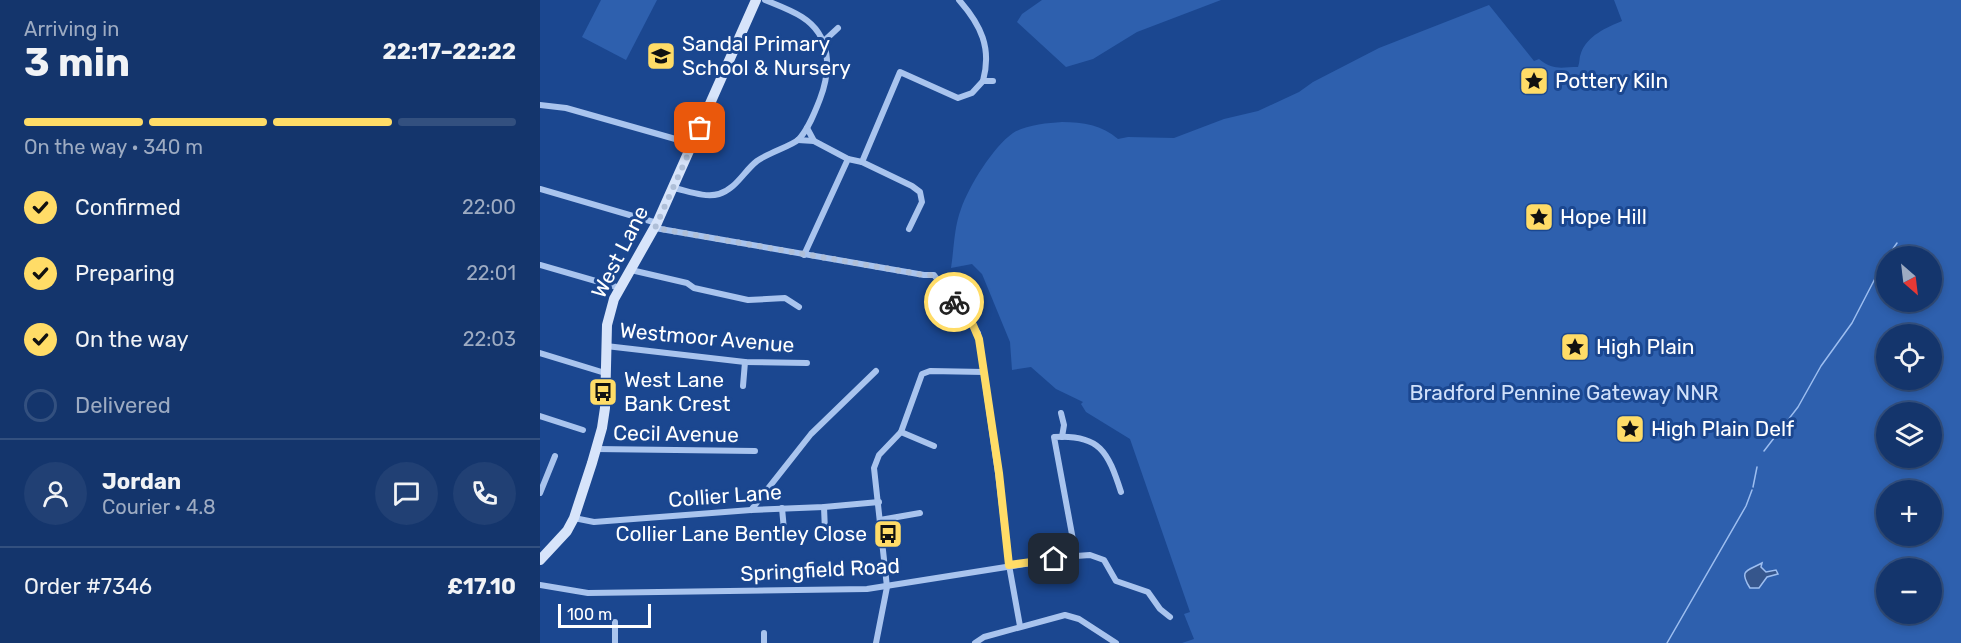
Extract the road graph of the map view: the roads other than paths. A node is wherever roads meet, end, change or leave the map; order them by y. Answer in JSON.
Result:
{"nodes":[{"id":1,"x":756,"y":0,"type":"edge"},
{"id":2,"x":765,"y":0,"type":"edge"},
{"id":3,"x":971,"y":0,"type":"edge"},
{"id":4,"x":961,"y":2,"type":"edge"},
{"id":5,"x":838,"y":28,"type":"dead end"},
{"id":6,"x":824,"y":41,"type":"junction"},
{"id":7,"x":984,"y":81,"type":"junction"},
{"id":8,"x":993,"y":81,"type":"dead end"},
{"id":9,"x":540,"y":105,"type":"edge"},
{"id":10,"x":807,"y":128,"type":"junction"},
{"id":11,"x":798,"y":140,"type":"junction"},
{"id":12,"x":814,"y":141,"type":"junction"},
{"id":13,"x":693,"y":144,"type":"junction"},
{"id":14,"x":848,"y":159,"type":"junction"},
{"id":15,"x":862,"y":162,"type":"junction"},
{"id":16,"x":674,"y":188,"type":"junction"},
{"id":17,"x":540,"y":189,"type":"edge"},
{"id":18,"x":656,"y":226,"type":"junction"},
{"id":19,"x":909,"y":228,"type":"dead end"},
{"id":20,"x":804,"y":255,"type":"junction"},
{"id":21,"x":540,"y":265,"type":"edge"},
{"id":22,"x":631,"y":270,"type":"junction"},
{"id":23,"x":620,"y":288,"type":"junction"},
{"id":24,"x":799,"y":307,"type":"dead end"},
{"id":25,"x":606,"y":346,"type":"junction"},
{"id":26,"x":540,"y":353,"type":"edge"},
{"id":27,"x":746,"y":362,"type":"junction"},
{"id":28,"x":807,"y":363,"type":"dead end"},
{"id":29,"x":876,"y":371,"type":"dead end"},
{"id":30,"x":984,"y":372,"type":"junction"},
{"id":31,"x":605,"y":373,"type":"junction"},
{"id":32,"x":743,"y":386,"type":"dead end"},
{"id":33,"x":1061,"y":413,"type":"dead end"},
{"id":34,"x":540,"y":416,"type":"edge"},
{"id":35,"x":582,"y":430,"type":"dead end"},
{"id":36,"x":901,"y":432,"type":"junction"},
{"id":37,"x":1062,"y":437,"type":"junction"},
{"id":38,"x":934,"y":446,"type":"dead end"},
{"id":39,"x":596,"y":449,"type":"junction"},
{"id":40,"x":755,"y":451,"type":"dead end"},
{"id":41,"x":555,"y":456,"type":"dead end"},
{"id":42,"x":1121,"y":492,"type":"dead end"},
{"id":43,"x":540,"y":493,"type":"edge"},
{"id":44,"x":879,"y":502,"type":"junction"},
{"id":45,"x":824,"y":507,"type":"junction"},
{"id":46,"x":782,"y":508,"type":"junction"},
{"id":47,"x":751,"y":510,"type":"junction"},
{"id":48,"x":920,"y":513,"type":"dead end"},
{"id":49,"x":574,"y":518,"type":"junction"},
{"id":50,"x":880,"y":520,"type":"junction"},
{"id":51,"x":784,"y":530,"type":"dead end"},
{"id":52,"x":825,"y":531,"type":"dead end"},
{"id":53,"x":1076,"y":556,"type":"junction"},
{"id":54,"x":540,"y":560,"type":"edge"},
{"id":55,"x":1009,"y":565,"type":"junction"},
{"id":56,"x":540,"y":585,"type":"edge"},
{"id":57,"x":887,"y":587,"type":"junction"},
{"id":58,"x":1170,"y":617,"type":"dead end"},
{"id":59,"x":615,"y":622,"type":"dead end"},
{"id":60,"x":1020,"y":626,"type":"junction"},
{"id":61,"x":764,"y":633,"type":"dead end"},
{"id":62,"x":615,"y":643,"type":"edge"},
{"id":63,"x":764,"y":643,"type":"edge"},
{"id":64,"x":876,"y":643,"type":"edge"},
{"id":65,"x":975,"y":643,"type":"edge"},
{"id":66,"x":1116,"y":643,"type":"edge"}],
"edges":[{"from":1,"to":13,"type":"street","name":"West Lane"},
{"from":2,"to":6,"type":"street"},
{"from":3,"to":4,"type":"street"},
{"from":4,"to":7,"type":"street"},
{"from":5,"to":6,"type":"street"},
{"from":6,"to":10,"type":"street"},
{"from":7,"to":8,"type":"street"},
{"from":7,"to":15,"type":"street"},
{"from":9,"to":13,"type":"street"},
{"from":10,"to":11,"type":"street"},
{"from":10,"to":12,"type":"street"},
{"from":11,"to":12,"type":"street"},
{"from":11,"to":16,"type":"street"},
{"from":12,"to":14,"type":"street"},
{"from":13,"to":16,"type":"street","name":"West Lane"},
{"from":14,"to":15,"type":"street"},
{"from":14,"to":20,"type":"street"},
{"from":15,"to":19,"type":"street"},
{"from":16,"to":18,"type":"street","name":"West Lane"},
{"from":17,"to":18,"type":"street"},
{"from":18,"to":20,"type":"street"},
{"from":18,"to":22,"type":"street","name":"West Lane"},
{"from":20,"to":30,"type":"street"},
{"from":21,"to":23,"type":"street"},
{"from":22,"to":23,"type":"street","name":"West Lane"},
{"from":22,"to":24,"type":"street"},
{"from":23,"to":25,"type":"street","name":"West Lane"},
{"from":25,"to":27,"type":"street","name":"Westmoor Avenue"},
{"from":25,"to":31,"type":"street","name":"West Lane"},
{"from":26,"to":31,"type":"street"},
{"from":27,"to":28,"type":"street","name":"Westmoor Avenue"},
{"from":27,"to":32,"type":"street"},
{"from":29,"to":47,"type":"street"},
{"from":30,"to":36,"type":"street"},
{"from":30,"to":55,"type":"street"},
{"from":31,"to":39,"type":"street","name":"West Lane"},
{"from":33,"to":37,"type":"street"},
{"from":34,"to":35,"type":"street"},
{"from":36,"to":38,"type":"street"},
{"from":36,"to":44,"type":"street"},
{"from":37,"to":42,"type":"street"},
{"from":37,"to":53,"type":"street"},
{"from":39,"to":40,"type":"street","name":"Cecil Avenue"},
{"from":39,"to":49,"type":"street","name":"West Lane"},
{"from":41,"to":43,"type":"street"},
{"from":44,"to":45,"type":"street","name":"Collier Lane"},
{"from":44,"to":50,"type":"street"},
{"from":45,"to":46,"type":"street","name":"Collier Lane"},
{"from":45,"to":52,"type":"street"},
{"from":46,"to":47,"type":"street","name":"Collier Lane"},
{"from":46,"to":51,"type":"street"},
{"from":47,"to":49,"type":"street","name":"Collier Lane"},
{"from":48,"to":50,"type":"street"},
{"from":49,"to":54,"type":"street","name":"West Lane"},
{"from":50,"to":57,"type":"street"},
{"from":53,"to":55,"type":"street","name":"Springfield Road"},
{"from":53,"to":58,"type":"street","name":"Springfield Road"},
{"from":55,"to":57,"type":"street","name":"Springfield Road"},
{"from":55,"to":60,"type":"street"},
{"from":56,"to":57,"type":"street","name":"Springfield Road"},
{"from":57,"to":64,"type":"street"},
{"from":59,"to":62,"type":"street"},
{"from":60,"to":65,"type":"street"},
{"from":60,"to":66,"type":"street"},
{"from":61,"to":63,"type":"street"}]}
